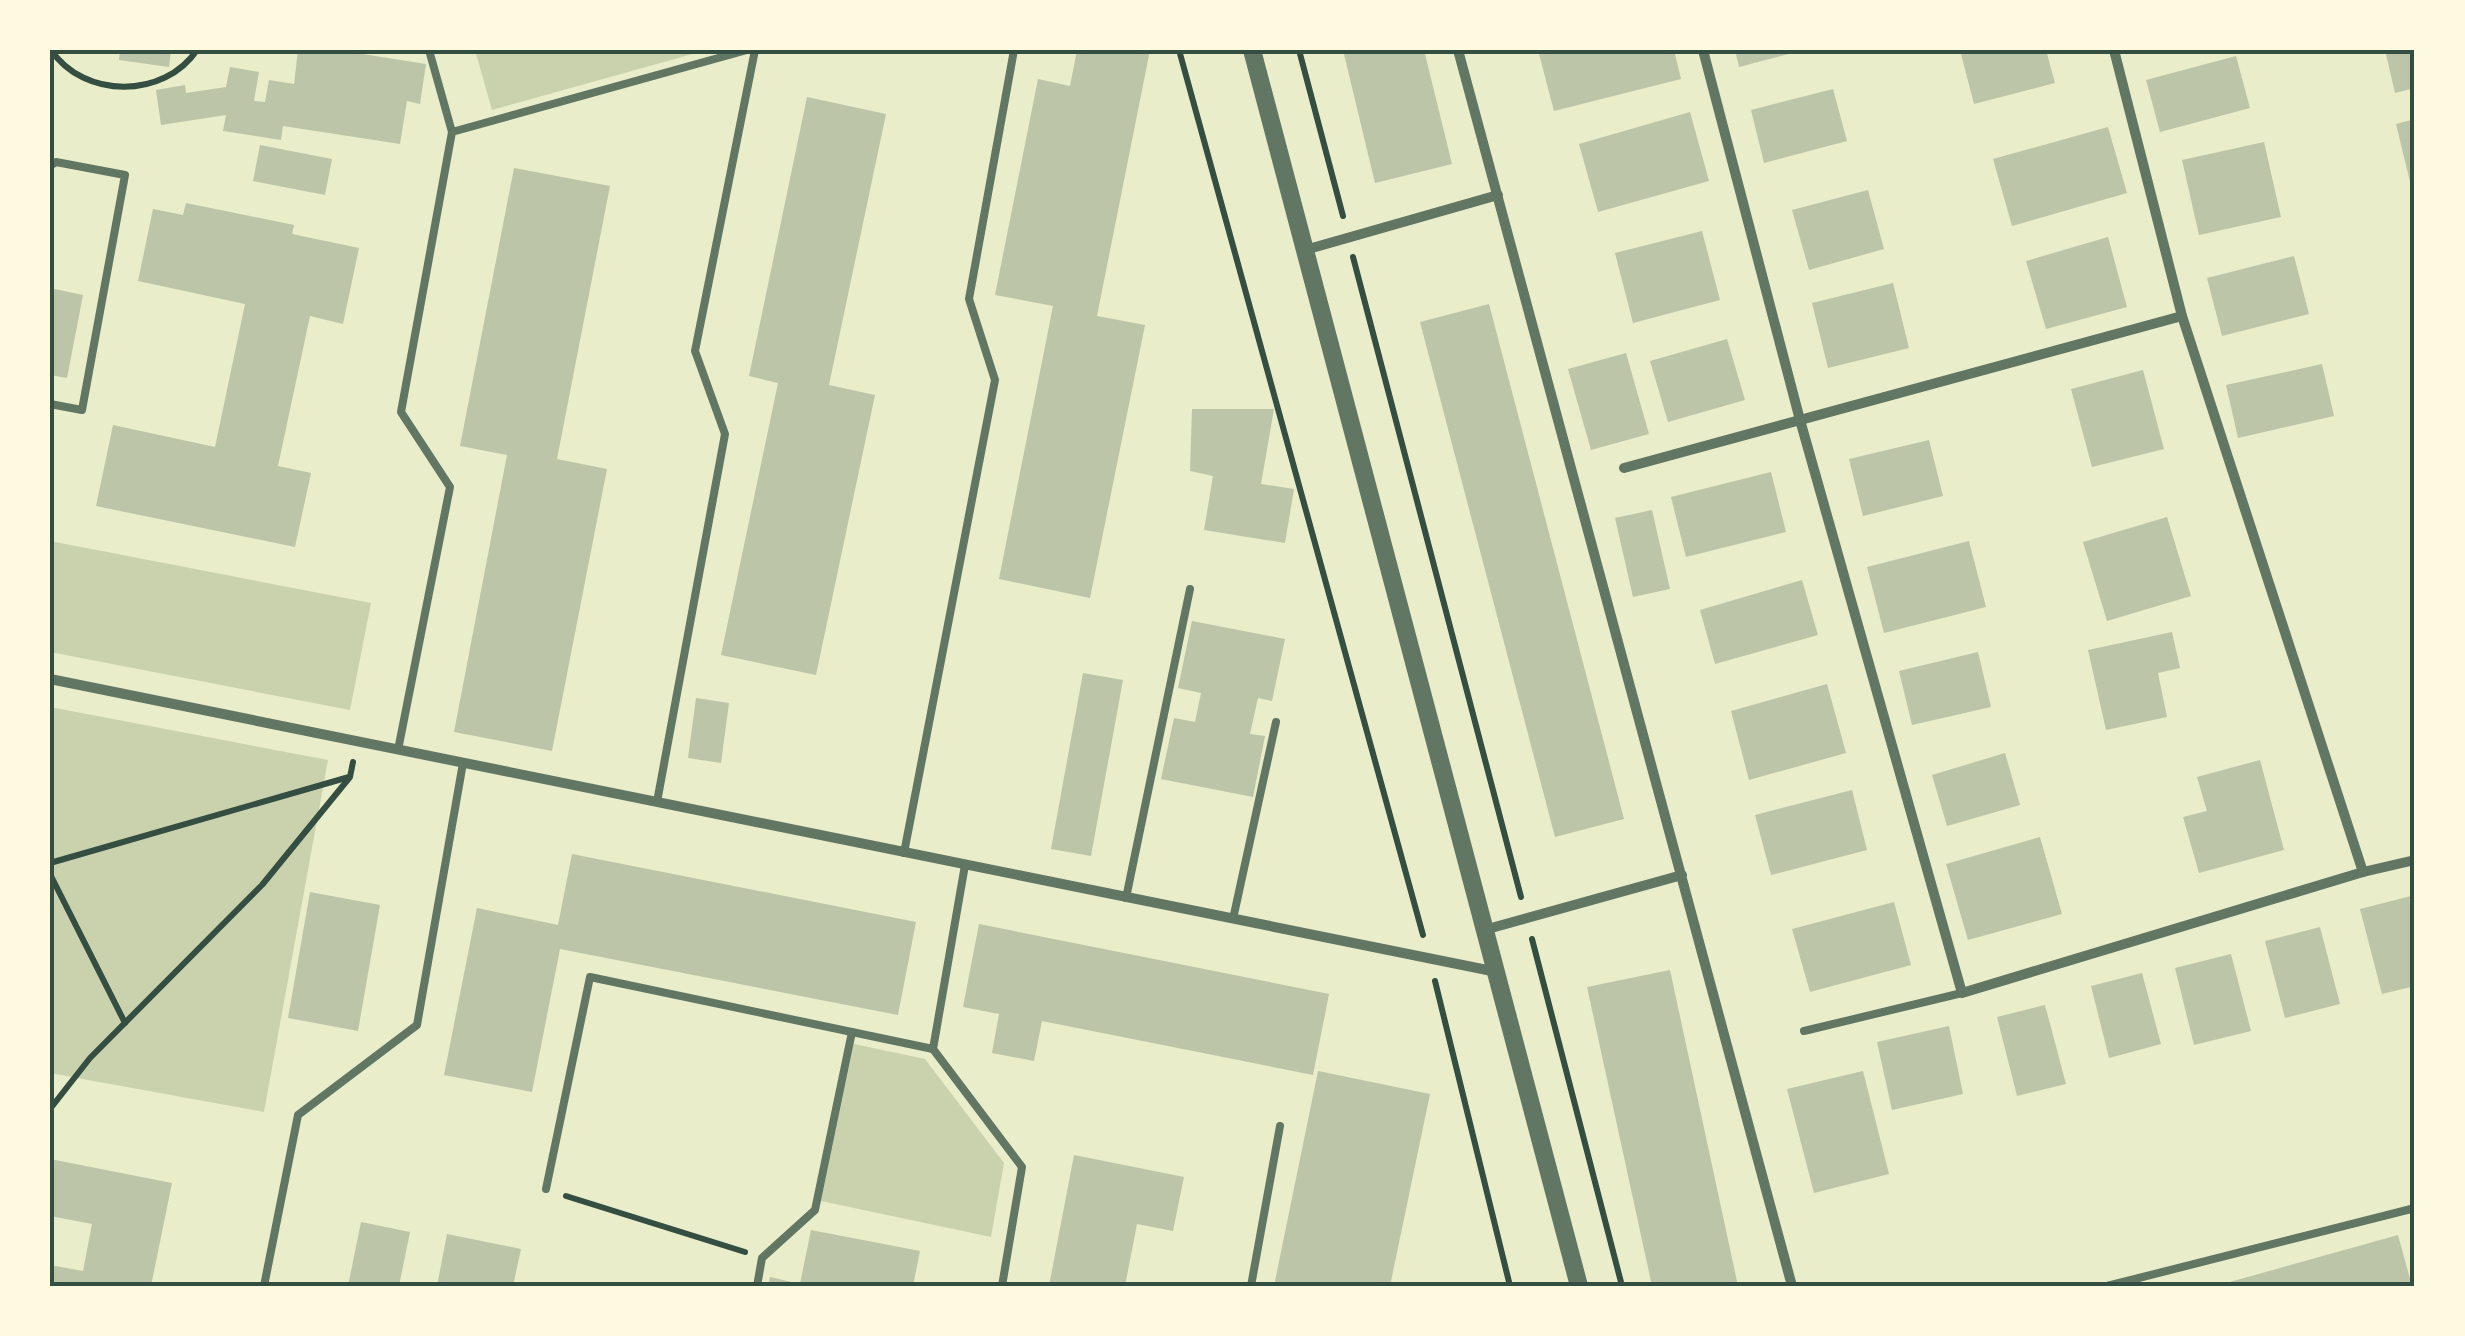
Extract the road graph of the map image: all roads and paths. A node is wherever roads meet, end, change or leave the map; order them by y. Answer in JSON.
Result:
{"nodes":[{"id":1,"x":51,"y":50,"type":"edge"},
{"id":2,"x":197,"y":50,"type":"edge"},
{"id":3,"x":429,"y":50,"type":"edge"},
{"id":4,"x":751,"y":50,"type":"edge"},
{"id":5,"x":1014,"y":50,"type":"edge"},
{"id":6,"x":1179,"y":50,"type":"edge"},
{"id":7,"x":1252,"y":50,"type":"edge"},
{"id":8,"x":1299,"y":50,"type":"edge"},
{"id":9,"x":1458,"y":50,"type":"edge"},
{"id":10,"x":1702,"y":50,"type":"edge"},
{"id":11,"x":2114,"y":50,"type":"edge"},
{"id":12,"x":452,"y":132,"type":"junction"},
{"id":13,"x":50,"y":166,"type":"edge"},
{"id":14,"x":1498,"y":195,"type":"junction"},
{"id":15,"x":1348,"y":237,"type":"junction"},
{"id":16,"x":1305,"y":250,"type":"junction"},
{"id":17,"x":2182,"y":316,"type":"junction"},
{"id":18,"x":50,"y":404,"type":"edge"},
{"id":19,"x":1800,"y":420,"type":"junction"},
{"id":20,"x":1624,"y":468,"type":"dead end"},
{"id":21,"x":1190,"y":589,"type":"dead end"},
{"id":22,"x":50,"y":678,"type":"edge"},
{"id":23,"x":1276,"y":722,"type":"dead end"},
{"id":24,"x":358,"y":741,"type":"junction"},
{"id":25,"x":398,"y":750,"type":"junction"},
{"id":26,"x":463,"y":763,"type":"junction"},
{"id":27,"x":350,"y":777,"type":"junction"},
{"id":28,"x":656,"y":802,"type":"junction"},
{"id":29,"x":904,"y":853,"type":"junction"},
{"id":30,"x":2415,"y":860,"type":"edge"},
{"id":31,"x":50,"y":863,"type":"edge"},
{"id":32,"x":965,"y":864,"type":"junction"},
{"id":33,"x":2363,"y":872,"type":"junction"},
{"id":34,"x":50,"y":874,"type":"edge"},
{"id":35,"x":1682,"y":875,"type":"junction"},
{"id":36,"x":1126,"y":898,"type":"junction"},
{"id":37,"x":1527,"y":918,"type":"junction"},
{"id":38,"x":1233,"y":919,"type":"junction"},
{"id":39,"x":1484,"y":930,"type":"junction"},
{"id":40,"x":1430,"y":960,"type":"junction"},
{"id":41,"x":1496,"y":972,"type":"junction"},
{"id":42,"x":1962,"y":993,"type":"junction"},
{"id":43,"x":125,"y":1022,"type":"junction"},
{"id":44,"x":1804,"y":1031,"type":"dead end"},
{"id":45,"x":852,"y":1032,"type":"junction"},
{"id":46,"x":933,"y":1049,"type":"junction"},
{"id":47,"x":54,"y":1099,"type":"edge"},
{"id":48,"x":50,"y":1109,"type":"edge"},
{"id":49,"x":1280,"y":1126,"type":"dead end"},
{"id":50,"x":546,"y":1190,"type":"joint"},
{"id":51,"x":2415,"y":1208,"type":"edge"},
{"id":52,"x":762,"y":1258,"type":"junction"},
{"id":53,"x":264,"y":1286,"type":"edge"},
{"id":54,"x":757,"y":1286,"type":"edge"},
{"id":55,"x":1002,"y":1286,"type":"edge"},
{"id":56,"x":1251,"y":1286,"type":"edge"},
{"id":57,"x":1510,"y":1286,"type":"edge"},
{"id":58,"x":1579,"y":1286,"type":"edge"},
{"id":59,"x":1622,"y":1286,"type":"edge"},
{"id":60,"x":1792,"y":1286,"type":"edge"},
{"id":61,"x":2107,"y":1286,"type":"edge"}],
"edges":[{"from":1,"to":2,"type":"path"},
{"from":3,"to":12,"type":"lane"},
{"from":4,"to":12,"type":"lane"},
{"from":4,"to":28,"type":"lane"},
{"from":5,"to":29,"type":"lane"},
{"from":6,"to":40,"type":"path"},
{"from":7,"to":16,"type":"street"},
{"from":8,"to":15,"type":"path"},
{"from":9,"to":14,"type":"street"},
{"from":10,"to":19,"type":"street"},
{"from":11,"to":17,"type":"street"},
{"from":12,"to":25,"type":"lane"},
{"from":13,"to":18,"type":"lane"},
{"from":14,"to":15,"type":"street"},
{"from":14,"to":35,"type":"street"},
{"from":15,"to":16,"type":"street"},
{"from":15,"to":37,"type":"path"},
{"from":16,"to":39,"type":"street"},
{"from":17,"to":19,"type":"street"},
{"from":17,"to":33,"type":"street"},
{"from":19,"to":20,"type":"street"},
{"from":19,"to":42,"type":"street"},
{"from":21,"to":36,"type":"lane"},
{"from":22,"to":24,"type":"street"},
{"from":23,"to":38,"type":"lane"},
{"from":24,"to":25,"type":"street"},
{"from":24,"to":27,"type":"path"},
{"from":25,"to":26,"type":"street"},
{"from":26,"to":28,"type":"street"},
{"from":26,"to":53,"type":"lane"},
{"from":27,"to":31,"type":"path"},
{"from":27,"to":43,"type":"path"},
{"from":28,"to":29,"type":"street"},
{"from":29,"to":32,"type":"street"},
{"from":30,"to":33,"type":"street"},
{"from":32,"to":36,"type":"street"},
{"from":32,"to":46,"type":"lane"},
{"from":33,"to":42,"type":"street"},
{"from":34,"to":43,"type":"path"},
{"from":35,"to":37,"type":"street"},
{"from":35,"to":60,"type":"street"},
{"from":36,"to":38,"type":"street"},
{"from":37,"to":39,"type":"street"},
{"from":37,"to":59,"type":"path"},
{"from":38,"to":40,"type":"street"},
{"from":39,"to":41,"type":"street"},
{"from":40,"to":41,"type":"street"},
{"from":40,"to":57,"type":"path"},
{"from":41,"to":58,"type":"street"},
{"from":42,"to":44,"type":"lane"},
{"from":43,"to":47,"type":"path"},
{"from":45,"to":46,"type":"lane"},
{"from":45,"to":50,"type":"lane"},
{"from":45,"to":52,"type":"lane"},
{"from":46,"to":55,"type":"lane"},
{"from":47,"to":48,"type":"path"},
{"from":49,"to":56,"type":"lane"},
{"from":50,"to":52,"type":"path"},
{"from":51,"to":61,"type":"lane"},
{"from":52,"to":54,"type":"lane"}]}
